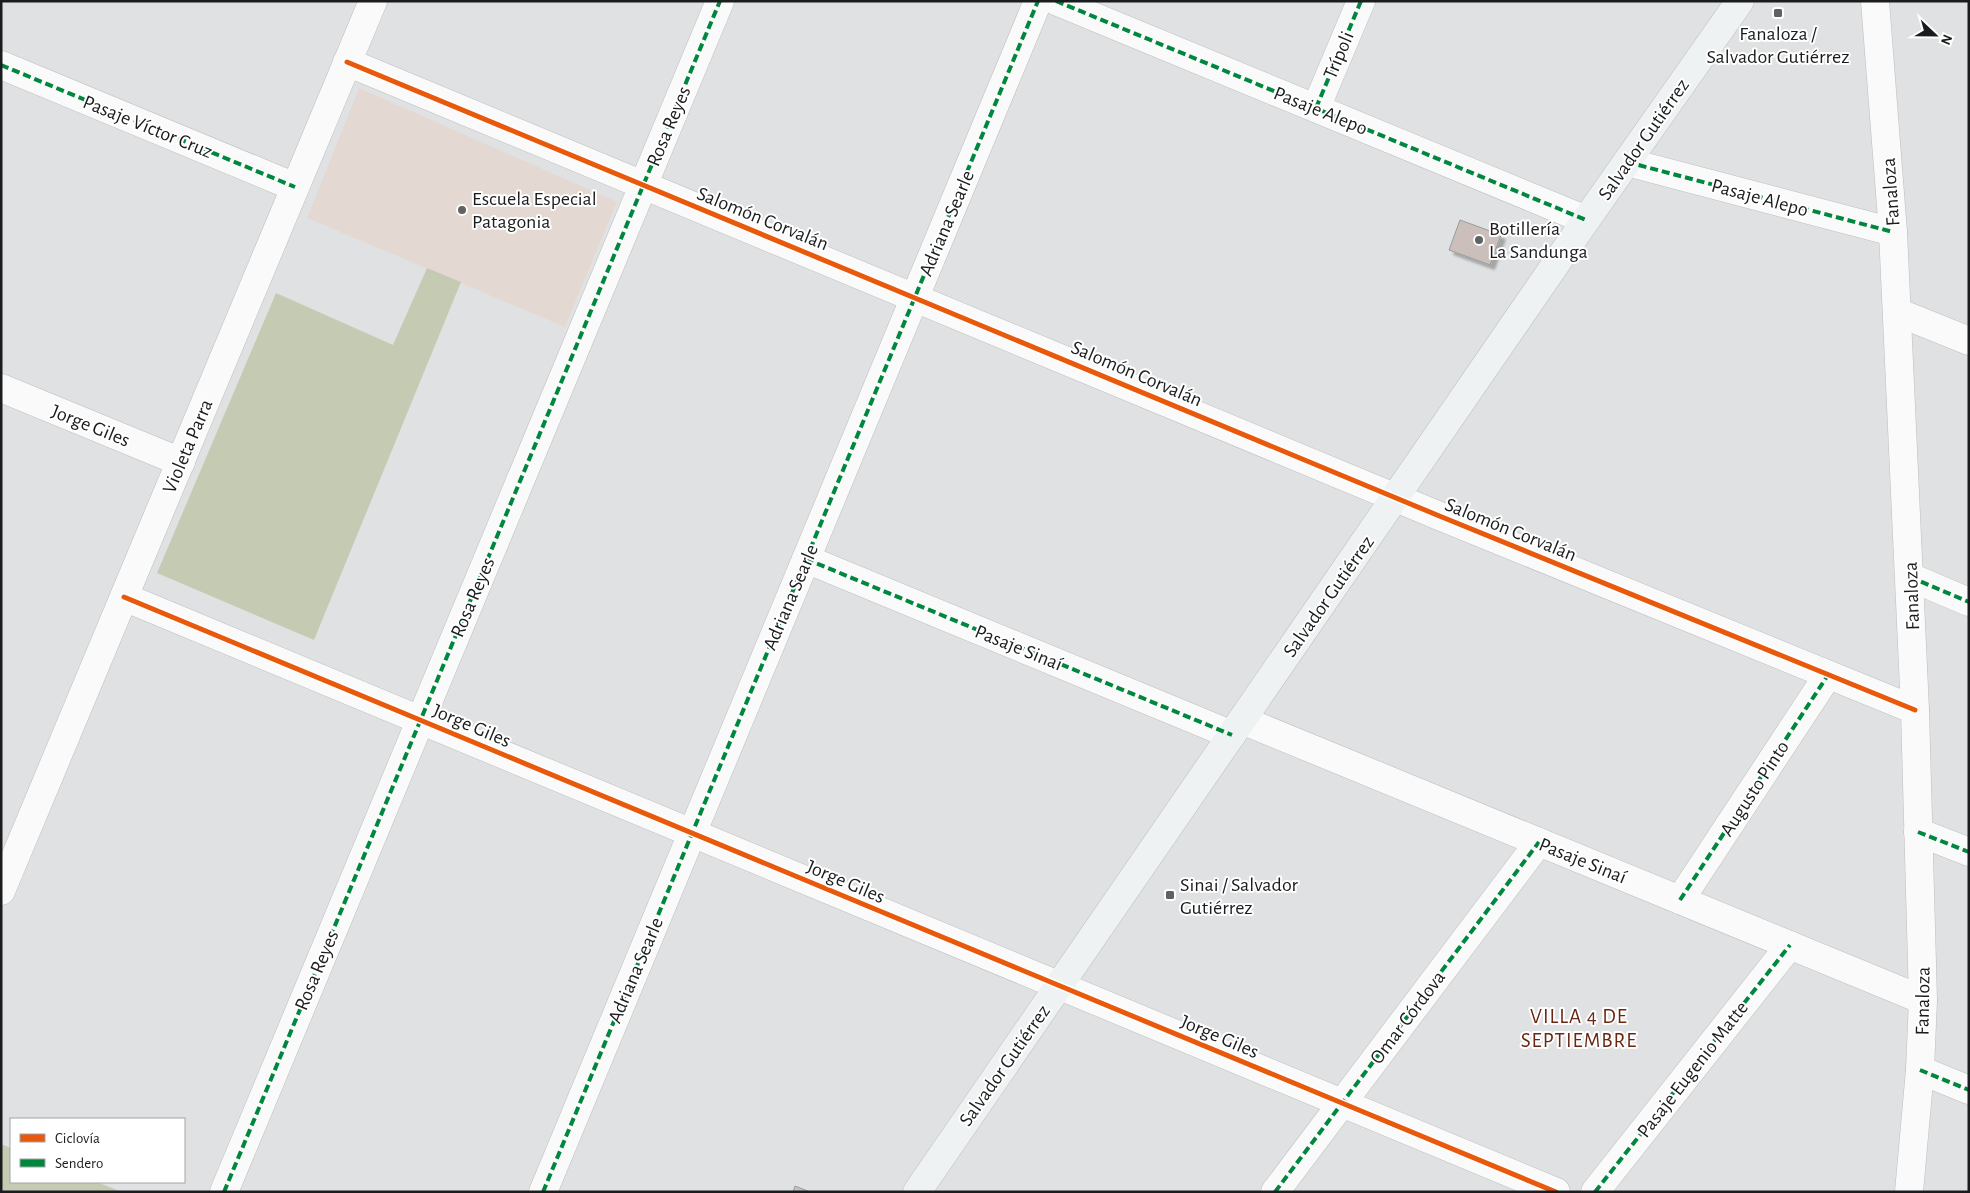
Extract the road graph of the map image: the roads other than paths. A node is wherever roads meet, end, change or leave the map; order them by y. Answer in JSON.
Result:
{"nodes":[{"id":1,"x":373,"y":1,"type":"edge"},
{"id":2,"x":720,"y":1,"type":"edge"},
{"id":3,"x":1038,"y":1,"type":"edge"},
{"id":4,"x":1056,"y":1,"type":"edge"},
{"id":5,"x":1361,"y":1,"type":"edge"},
{"id":6,"x":1740,"y":1,"type":"edge"},
{"id":7,"x":1875,"y":1,"type":"edge"},
{"id":8,"x":348,"y":62,"type":"junction"},
{"id":9,"x":1,"y":65,"type":"edge"},
{"id":10,"x":1316,"y":108,"type":"junction"},
{"id":11,"x":1627,"y":162,"type":"junction"},
{"id":12,"x":644,"y":185,"type":"junction"},
{"id":13,"x":295,"y":187,"type":"junction"},
{"id":14,"x":1586,"y":220,"type":"junction"},
{"id":15,"x":1893,"y":232,"type":"junction"},
{"id":16,"x":915,"y":297,"type":"junction"},
{"id":17,"x":1897,"y":312,"type":"junction"},
{"id":18,"x":1969,"y":342,"type":"edge"},
{"id":19,"x":1,"y":388,"type":"edge"},
{"id":20,"x":181,"y":462,"type":"junction"},
{"id":21,"x":1395,"y":498,"type":"junction"},
{"id":22,"x":806,"y":559,"type":"junction"},
{"id":23,"x":1910,"y":577,"type":"junction"},
{"id":24,"x":124,"y":597,"type":"junction"},
{"id":25,"x":1969,"y":602,"type":"edge"},
{"id":26,"x":1828,"y":675,"type":"junction"},
{"id":27,"x":1915,"y":710,"type":"junction"},
{"id":28,"x":420,"y":720,"type":"junction"},
{"id":29,"x":1237,"y":727,"type":"junction"},
{"id":30,"x":1918,"y":832,"type":"junction"},
{"id":31,"x":692,"y":833,"type":"junction"},
{"id":32,"x":1539,"y":842,"type":"junction"},
{"id":33,"x":1969,"y":852,"type":"edge"},
{"id":34,"x":1,"y":891,"type":"edge"},
{"id":35,"x":1680,"y":900,"type":"junction"},
{"id":36,"x":1790,"y":946,"type":"junction"},
{"id":37,"x":1059,"y":986,"type":"junction"},
{"id":38,"x":1924,"y":1000,"type":"junction"},
{"id":39,"x":1920,"y":1070,"type":"junction"},
{"id":40,"x":1969,"y":1090,"type":"edge"},
{"id":41,"x":1342,"y":1103,"type":"junction"},
{"id":42,"x":224,"y":1192,"type":"edge"},
{"id":43,"x":543,"y":1192,"type":"edge"},
{"id":44,"x":917,"y":1192,"type":"edge"},
{"id":45,"x":1275,"y":1192,"type":"edge"},
{"id":46,"x":1556,"y":1192,"type":"edge"},
{"id":47,"x":1595,"y":1192,"type":"edge"},
{"id":48,"x":1909,"y":1192,"type":"edge"}],
"edges":[{"from":1,"to":8,"type":"street","name":"Violeta Parra"},
{"from":2,"to":12,"type":"street","name":"Rosa Reyes"},
{"from":3,"to":16,"type":"street","name":"Adriana Searle"},
{"from":4,"to":10,"type":"street","name":"Pasaje Alepo"},
{"from":5,"to":10,"type":"street","name":"Trípoli"},
{"from":6,"to":11,"type":"main road","name":"Salvador Gutiérrez"},
{"from":7,"to":15,"type":"street","name":"Fanaloza"},
{"from":8,"to":12,"type":"street","name":"Salomón Corvalán"},
{"from":8,"to":13,"type":"street","name":"Violeta Parra"},
{"from":9,"to":13,"type":"street","name":"Pasaje Víctor Cruz"},
{"from":10,"to":14,"type":"street","name":"Pasaje Alepo"},
{"from":11,"to":14,"type":"main road","name":"Salvador Gutiérrez"},
{"from":11,"to":15,"type":"street","name":"Pasaje Alepo"},
{"from":12,"to":16,"type":"street","name":"Salomón Corvalán"},
{"from":12,"to":28,"type":"street","name":"Rosa Reyes"},
{"from":13,"to":20,"type":"street","name":"Violeta Parra"},
{"from":14,"to":21,"type":"main road","name":"Salvador Gutiérrez"},
{"from":15,"to":17,"type":"street","name":"Fanaloza"},
{"from":16,"to":21,"type":"street","name":"Salomón Corvalán"},
{"from":16,"to":22,"type":"street","name":"Adriana Searle"},
{"from":17,"to":18,"type":"street"},
{"from":17,"to":23,"type":"street","name":"Fanaloza"},
{"from":19,"to":20,"type":"street","name":"Jorge Giles"},
{"from":20,"to":24,"type":"street","name":"Violeta Parra"},
{"from":21,"to":26,"type":"street","name":"Salomón Corvalán"},
{"from":21,"to":29,"type":"main road","name":"Salvador Gutiérrez"},
{"from":22,"to":29,"type":"street","name":"Pasaje Sinaí"},
{"from":22,"to":31,"type":"street","name":"Adriana Searle"},
{"from":23,"to":25,"type":"street"},
{"from":23,"to":27,"type":"street","name":"Fanaloza"},
{"from":24,"to":28,"type":"street","name":"Jorge Giles"},
{"from":24,"to":34,"type":"street","name":"Violeta Parra"},
{"from":26,"to":27,"type":"street","name":"Salomón Corvalán"},
{"from":26,"to":35,"type":"street","name":"Augusto Pinto"},
{"from":27,"to":30,"type":"street","name":"Fanaloza"},
{"from":28,"to":31,"type":"street","name":"Jorge Giles"},
{"from":28,"to":42,"type":"street","name":"Rosa Reyes"},
{"from":29,"to":32,"type":"street","name":"Pasaje Sinaí"},
{"from":29,"to":37,"type":"main road","name":"Salvador Gutiérrez"},
{"from":30,"to":33,"type":"street"},
{"from":30,"to":38,"type":"street","name":"Fanaloza"},
{"from":31,"to":37,"type":"street","name":"Jorge Giles"},
{"from":31,"to":43,"type":"street","name":"Adriana Searle"},
{"from":32,"to":35,"type":"street","name":"Pasaje Sinaí"},
{"from":32,"to":41,"type":"street","name":"Omar Córdova"},
{"from":35,"to":36,"type":"street","name":"Pasaje Sinaí"},
{"from":36,"to":38,"type":"street","name":"Pasaje Sinaí"},
{"from":36,"to":47,"type":"street","name":"Pasaje Eugenio Matte"},
{"from":37,"to":41,"type":"street","name":"Jorge Giles"},
{"from":37,"to":44,"type":"main road","name":"Salvador Gutiérrez"},
{"from":38,"to":39,"type":"street","name":"Fanaloza"},
{"from":39,"to":40,"type":"street"},
{"from":39,"to":48,"type":"street","name":"Fanaloza"},
{"from":41,"to":45,"type":"street","name":"Omar Córdova"},
{"from":41,"to":46,"type":"street","name":"Jorge Giles"}]}
